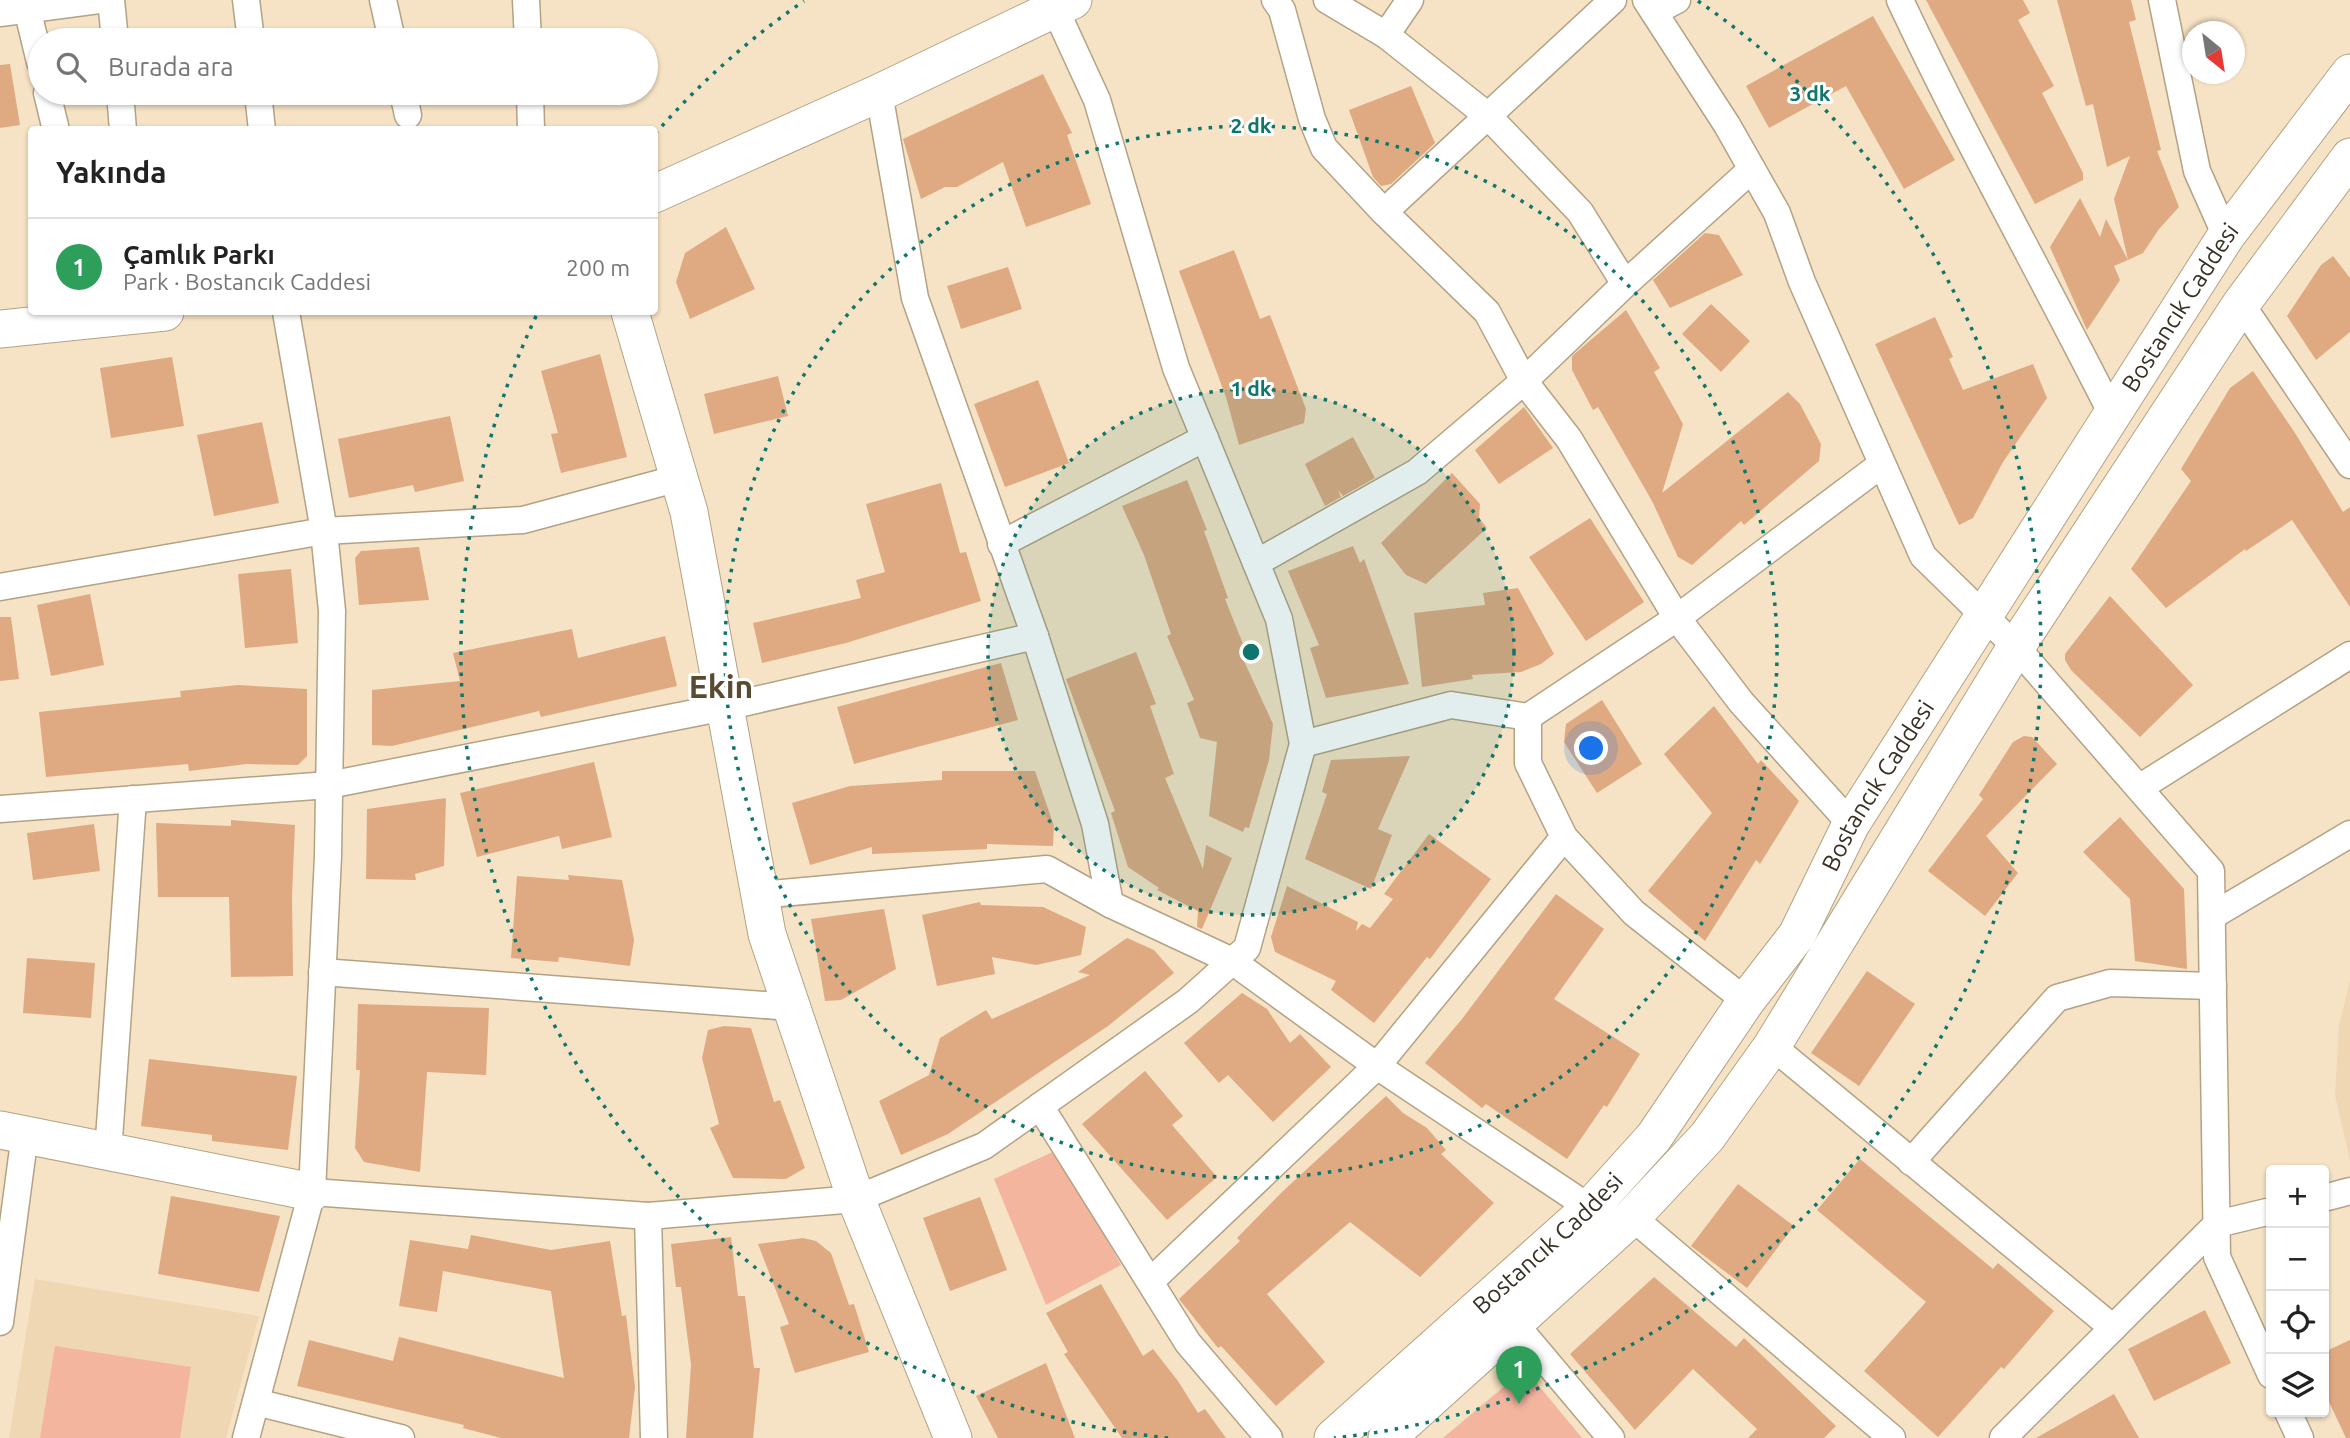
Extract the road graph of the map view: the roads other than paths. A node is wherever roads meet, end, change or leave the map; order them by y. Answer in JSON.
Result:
{"nodes":[{"id":1,"x":99,"y":0,"type":"edge"},
{"id":2,"x":111,"y":0,"type":"edge"},
{"id":3,"x":246,"y":0,"type":"edge"},
{"id":4,"x":383,"y":0,"type":"edge"},
{"id":5,"x":526,"y":0,"type":"edge"},
{"id":6,"x":1275,"y":0,"type":"edge"},
{"id":7,"x":1327,"y":0,"type":"edge"},
{"id":8,"x":1410,"y":0,"type":"edge"},
{"id":9,"x":1613,"y":0,"type":"edge"},
{"id":10,"x":1900,"y":0,"type":"edge"},
{"id":11,"x":2162,"y":0,"type":"edge"},
{"id":12,"x":1060,"y":3,"type":"edge"},
{"id":13,"x":27,"y":4,"type":"edge"},
{"id":14,"x":1659,"y":4,"type":"edge"},
{"id":15,"x":0,"y":12,"type":"edge"},
{"id":16,"x":32,"y":28,"type":"edge"},
{"id":17,"x":114,"y":28,"type":"edge"},
{"id":18,"x":250,"y":28,"type":"edge"},
{"id":19,"x":389,"y":28,"type":"edge"},
{"id":20,"x":527,"y":28,"type":"edge"},
{"id":21,"x":1386,"y":35,"type":"junction"},
{"id":22,"x":2350,"y":73,"type":"edge"},
{"id":23,"x":879,"y":93,"type":"junction"},
{"id":24,"x":50,"y":105,"type":"edge"},
{"id":25,"x":121,"y":105,"type":"edge"},
{"id":26,"x":259,"y":105,"type":"edge"},
{"id":27,"x":530,"y":105,"type":"edge"},
{"id":28,"x":1488,"y":116,"type":"junction"},
{"id":29,"x":55,"y":126,"type":"edge"},
{"id":30,"x":123,"y":126,"type":"edge"},
{"id":31,"x":262,"y":126,"type":"edge"},
{"id":32,"x":531,"y":126,"type":"edge"},
{"id":33,"x":2350,"y":157,"type":"edge"},
{"id":34,"x":1752,"y":169,"type":"junction"},
{"id":35,"x":658,"y":192,"type":"edge"},
{"id":36,"x":1384,"y":212,"type":"junction"},
{"id":37,"x":2226,"y":236,"type":"junction"},
{"id":38,"x":1625,"y":284,"type":"junction"},
{"id":39,"x":2241,"y":304,"type":"junction"},
{"id":40,"x":98,"y":315,"type":"edge"},
{"id":41,"x":287,"y":315,"type":"edge"},
{"id":42,"x":630,"y":315,"type":"edge"},
{"id":43,"x":0,"y":330,"type":"edge"},
{"id":44,"x":1524,"y":381,"type":"junction"},
{"id":45,"x":2113,"y":416,"type":"junction"},
{"id":46,"x":1205,"y":438,"type":"junction"},
{"id":47,"x":2348,"y":457,"type":"edge"},
{"id":48,"x":1882,"y":464,"type":"junction"},
{"id":49,"x":678,"y":478,"type":"junction"},
{"id":50,"x":324,"y":531,"type":"junction"},
{"id":51,"x":1001,"y":544,"type":"junction"},
{"id":52,"x":1256,"y":563,"type":"junction"},
{"id":53,"x":0,"y":587,"type":"edge"},
{"id":54,"x":1982,"y":615,"type":"junction"},
{"id":55,"x":1677,"y":618,"type":"junction"},
{"id":56,"x":1035,"y":636,"type":"junction"},
{"id":57,"x":2015,"y":647,"type":"junction"},
{"id":58,"x":2350,"y":655,"type":"edge"},
{"id":59,"x":725,"y":707,"type":"junction"},
{"id":60,"x":1528,"y":718,"type":"junction"},
{"id":61,"x":1303,"y":744,"type":"junction"},
{"id":62,"x":329,"y":785,"type":"junction"},
{"id":63,"x":2139,"y":788,"type":"junction"},
{"id":64,"x":133,"y":799,"type":"junction"},
{"id":65,"x":0,"y":809,"type":"edge"},
{"id":66,"x":1851,"y":824,"type":"junction"},
{"id":67,"x":2350,"y":834,"type":"edge"},
{"id":68,"x":1564,"y":837,"type":"junction"},
{"id":69,"x":760,"y":895,"type":"junction"},
{"id":70,"x":1110,"y":904,"type":"junction"},
{"id":71,"x":2212,"y":916,"type":"junction"},
{"id":72,"x":1232,"y":961,"type":"junction"},
{"id":73,"x":322,"y":972,"type":"junction"},
{"id":74,"x":2213,"y":986,"type":"junction"},
{"id":75,"x":1745,"y":1001,"type":"junction"},
{"id":76,"x":791,"y":1007,"type":"junction"},
{"id":77,"x":1772,"y":1046,"type":"junction"},
{"id":78,"x":1377,"y":1066,"type":"junction"},
{"id":79,"x":1040,"y":1106,"type":"junction"},
{"id":80,"x":12,"y":1132,"type":"edge"},
{"id":81,"x":108,"y":1153,"type":"junction"},
{"id":82,"x":1911,"y":1161,"type":"junction"},
{"id":83,"x":2350,"y":1191,"type":"edge"},
{"id":84,"x":312,"y":1192,"type":"junction"},
{"id":85,"x":2329,"y":1197,"type":"edge"},
{"id":86,"x":856,"y":1199,"type":"junction"},
{"id":87,"x":1590,"y":1208,"type":"junction"},
{"id":88,"x":2266,"y":1211,"type":"edge"},
{"id":89,"x":648,"y":1216,"type":"junction"},
{"id":90,"x":1632,"y":1217,"type":"junction"},
{"id":91,"x":2217,"y":1224,"type":"junction"},
{"id":92,"x":1152,"y":1280,"type":"junction"},
{"id":93,"x":0,"y":1322,"type":"edge"},
{"id":94,"x":1515,"y":1324,"type":"junction"},
{"id":95,"x":2113,"y":1328,"type":"junction"},
{"id":96,"x":2266,"y":1364,"type":"edge"},
{"id":97,"x":256,"y":1402,"type":"junction"},
{"id":98,"x":2290,"y":1417,"type":"edge"},
{"id":99,"x":246,"y":1438,"type":"edge"},
{"id":100,"x":401,"y":1438,"type":"edge"},
{"id":101,"x":654,"y":1438,"type":"edge"},
{"id":102,"x":952,"y":1438,"type":"edge"},
{"id":103,"x":1269,"y":1438,"type":"edge"},
{"id":104,"x":1333,"y":1438,"type":"edge"},
{"id":105,"x":1387,"y":1438,"type":"edge"},
{"id":106,"x":1611,"y":1438,"type":"edge"},
{"id":107,"x":1892,"y":1438,"type":"edge"},
{"id":108,"x":2003,"y":1438,"type":"edge"},
{"id":109,"x":2300,"y":1438,"type":"edge"}],
"edges":[{"from":1,"to":13,"type":"street"},
{"from":2,"to":17,"type":"street"},
{"from":3,"to":18,"type":"street"},
{"from":4,"to":19,"type":"street"},
{"from":5,"to":20,"type":"street"},
{"from":6,"to":36,"type":"street"},
{"from":7,"to":21,"type":"street"},
{"from":8,"to":21,"type":"street"},
{"from":9,"to":28,"type":"street"},
{"from":10,"to":45,"type":"street"},
{"from":11,"to":37,"type":"street"},
{"from":12,"to":23,"type":"main road"},
{"from":12,"to":46,"type":"street"},
{"from":13,"to":15,"type":"street"},
{"from":13,"to":16,"type":"street"},
{"from":14,"to":34,"type":"street"},
{"from":21,"to":28,"type":"street"},
{"from":22,"to":37,"type":"main road","name":"Bostancık Caddesi"},
{"from":23,"to":35,"type":"main road"},
{"from":23,"to":51,"type":"street"},
{"from":24,"to":29,"type":"street"},
{"from":25,"to":30,"type":"street"},
{"from":26,"to":31,"type":"street"},
{"from":27,"to":32,"type":"street"},
{"from":28,"to":36,"type":"street"},
{"from":28,"to":38,"type":"street"},
{"from":33,"to":39,"type":"main road","name":"Bostancık Caddesi"},
{"from":34,"to":38,"type":"street"},
{"from":34,"to":48,"type":"street"},
{"from":36,"to":44,"type":"street"},
{"from":37,"to":45,"type":"main road","name":"Bostancık Caddesi"},
{"from":38,"to":44,"type":"street"},
{"from":39,"to":47,"type":"street"},
{"from":39,"to":57,"type":"main road","name":"Bostancık Caddesi"},
{"from":40,"to":43,"type":"main road"},
{"from":41,"to":50,"type":"street"},
{"from":42,"to":49,"type":"main road"},
{"from":44,"to":52,"type":"street"},
{"from":44,"to":55,"type":"street"},
{"from":45,"to":54,"type":"main road","name":"Bostancık Caddesi"},
{"from":46,"to":51,"type":"street"},
{"from":46,"to":52,"type":"street"},
{"from":48,"to":54,"type":"street"},
{"from":48,"to":55,"type":"street"},
{"from":49,"to":50,"type":"street"},
{"from":49,"to":59,"type":"main road"},
{"from":50,"to":53,"type":"street"},
{"from":50,"to":62,"type":"street"},
{"from":51,"to":56,"type":"street"},
{"from":52,"to":61,"type":"street"},
{"from":54,"to":57,"type":"street"},
{"from":54,"to":66,"type":"main road","name":"Bostancık Caddesi"},
{"from":55,"to":60,"type":"street"},
{"from":55,"to":66,"type":"street"},
{"from":56,"to":59,"type":"street"},
{"from":56,"to":70,"type":"street"},
{"from":57,"to":63,"type":"street"},
{"from":57,"to":77,"type":"main road","name":"Bostancık Caddesi"},
{"from":58,"to":63,"type":"street"},
{"from":59,"to":62,"type":"street"},
{"from":59,"to":69,"type":"main road"},
{"from":60,"to":61,"type":"street"},
{"from":60,"to":68,"type":"street"},
{"from":61,"to":72,"type":"street"},
{"from":62,"to":64,"type":"street"},
{"from":62,"to":73,"type":"street"},
{"from":63,"to":71,"type":"street"},
{"from":64,"to":65,"type":"street"},
{"from":64,"to":81,"type":"street"},
{"from":66,"to":75,"type":"main road","name":"Bostancık Caddesi"},
{"from":67,"to":71,"type":"street"},
{"from":68,"to":75,"type":"street"},
{"from":68,"to":78,"type":"street"},
{"from":69,"to":70,"type":"street"},
{"from":69,"to":76,"type":"main road"},
{"from":70,"to":72,"type":"street"},
{"from":71,"to":74,"type":"street"},
{"from":72,"to":78,"type":"street"},
{"from":72,"to":79,"type":"street"},
{"from":73,"to":76,"type":"street"},
{"from":73,"to":84,"type":"street"},
{"from":74,"to":82,"type":"street"},
{"from":74,"to":91,"type":"street"},
{"from":75,"to":87,"type":"main road","name":"Bostancık Caddesi"},
{"from":76,"to":86,"type":"main road"},
{"from":77,"to":82,"type":"street"},
{"from":77,"to":90,"type":"main road","name":"Bostancık Caddesi"},
{"from":78,"to":87,"type":"street"},
{"from":78,"to":92,"type":"street"},
{"from":79,"to":86,"type":"street"},
{"from":79,"to":92,"type":"street"},
{"from":80,"to":81,"type":"main road"},
{"from":80,"to":93,"type":"street"},
{"from":81,"to":84,"type":"main road"},
{"from":82,"to":95,"type":"street"},
{"from":83,"to":85,"type":"street"},
{"from":84,"to":89,"type":"street"},
{"from":84,"to":97,"type":"street"},
{"from":86,"to":89,"type":"street"},
{"from":86,"to":102,"type":"main road"},
{"from":87,"to":104,"type":"main road","name":"Bostancık Caddesi"},
{"from":88,"to":91,"type":"street"},
{"from":89,"to":101,"type":"street"},
{"from":90,"to":94,"type":"main road","name":"Bostancık Caddesi"},
{"from":90,"to":107,"type":"street"},
{"from":91,"to":95,"type":"street"},
{"from":91,"to":96,"type":"street"},
{"from":92,"to":103,"type":"street"},
{"from":94,"to":105,"type":"main road","name":"Bostancık Caddesi"},
{"from":94,"to":106,"type":"street"},
{"from":95,"to":108,"type":"street"},
{"from":97,"to":99,"type":"street"},
{"from":97,"to":100,"type":"street"},
{"from":98,"to":109,"type":"street"}]}
